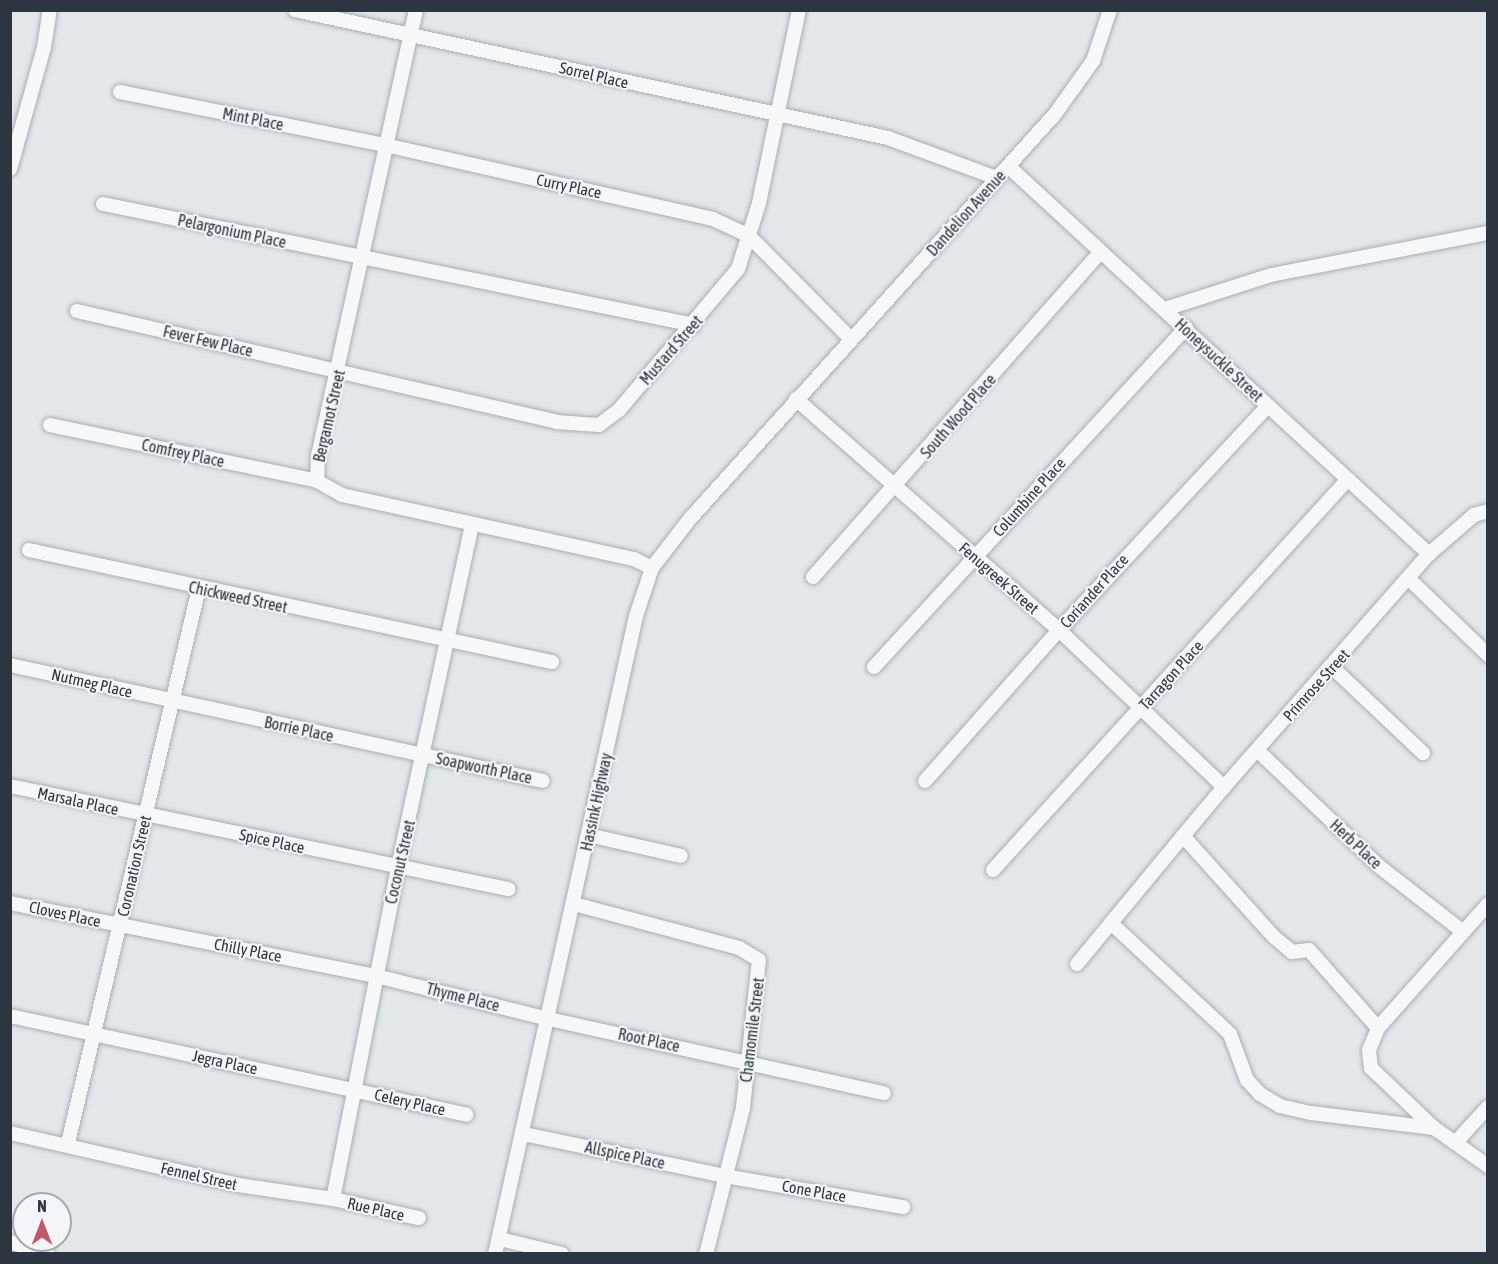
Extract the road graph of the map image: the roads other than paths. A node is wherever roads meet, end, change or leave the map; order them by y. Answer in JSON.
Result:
{"nodes":[{"id":1,"x":50,"y":10,"type":"edge"},
{"id":2,"x":295,"y":10,"type":"edge"},
{"id":3,"x":416,"y":10,"type":"edge"},
{"id":4,"x":799,"y":10,"type":"edge"},
{"id":5,"x":1110,"y":10,"type":"edge"},
{"id":6,"x":411,"y":34,"type":"junction"},
{"id":7,"x":120,"y":92,"type":"dead end"},
{"id":8,"x":777,"y":116,"type":"junction"},
{"id":9,"x":385,"y":145,"type":"junction"},
{"id":10,"x":1008,"y":166,"type":"junction"},
{"id":11,"x":10,"y":169,"type":"edge"},
{"id":12,"x":998,"y":178,"type":"junction"},
{"id":13,"x":103,"y":204,"type":"dead end"},
{"id":14,"x":1488,"y":233,"type":"edge"},
{"id":15,"x":750,"y":236,"type":"junction"},
{"id":16,"x":1101,"y":252,"type":"junction"},
{"id":17,"x":362,"y":258,"type":"junction"},
{"id":18,"x":1165,"y":309,"type":"junction"},
{"id":19,"x":77,"y":311,"type":"dead end"},
{"id":20,"x":694,"y":325,"type":"junction"},
{"id":21,"x":1186,"y":328,"type":"junction"},
{"id":22,"x":851,"y":339,"type":"junction"},
{"id":23,"x":339,"y":371,"type":"junction"},
{"id":24,"x":796,"y":399,"type":"junction"},
{"id":25,"x":1268,"y":406,"type":"junction"},
{"id":26,"x":50,"y":425,"type":"dead end"},
{"id":27,"x":1348,"y":479,"type":"junction"},
{"id":28,"x":317,"y":481,"type":"junction"},
{"id":29,"x":894,"y":488,"type":"junction"},
{"id":30,"x":1488,"y":511,"type":"edge"},
{"id":31,"x":472,"y":525,"type":"junction"},
{"id":32,"x":29,"y":550,"type":"dead end"},
{"id":33,"x":1430,"y":554,"type":"junction"},
{"id":34,"x":975,"y":558,"type":"junction"},
{"id":35,"x":652,"y":568,"type":"junction"},
{"id":36,"x":813,"y":578,"type":"dead end"},
{"id":37,"x":1409,"y":579,"type":"junction"},
{"id":38,"x":199,"y":588,"type":"junction"},
{"id":39,"x":1059,"y":630,"type":"junction"},
{"id":40,"x":448,"y":641,"type":"junction"},
{"id":41,"x":1488,"y":655,"type":"edge"},
{"id":42,"x":552,"y":662,"type":"dead end"},
{"id":43,"x":10,"y":665,"type":"edge"},
{"id":44,"x":874,"y":667,"type":"dead end"},
{"id":45,"x":1333,"y":668,"type":"junction"},
{"id":46,"x":174,"y":702,"type":"junction"},
{"id":47,"x":1142,"y":708,"type":"junction"},
{"id":48,"x":1257,"y":750,"type":"junction"},
{"id":49,"x":1423,"y":753,"type":"dead end"},
{"id":50,"x":425,"y":756,"type":"junction"},
{"id":51,"x":543,"y":781,"type":"dead end"},
{"id":52,"x":926,"y":782,"type":"dead end"},
{"id":53,"x":10,"y":786,"type":"edge"},
{"id":54,"x":1224,"y":787,"type":"junction"},
{"id":55,"x":146,"y":816,"type":"junction"},
{"id":56,"x":588,"y":835,"type":"junction"},
{"id":57,"x":1183,"y":836,"type":"junction"},
{"id":58,"x":681,"y":856,"type":"dead end"},
{"id":59,"x":398,"y":867,"type":"junction"},
{"id":60,"x":993,"y":870,"type":"dead end"},
{"id":61,"x":508,"y":889,"type":"dead end"},
{"id":62,"x":10,"y":903,"type":"edge"},
{"id":63,"x":574,"y":904,"type":"junction"},
{"id":64,"x":1488,"y":904,"type":"edge"},
{"id":65,"x":1111,"y":923,"type":"junction"},
{"id":66,"x":120,"y":926,"type":"junction"},
{"id":67,"x":1462,"y":931,"type":"junction"},
{"id":68,"x":1077,"y":964,"type":"dead end"},
{"id":69,"x":376,"y":976,"type":"junction"},
{"id":70,"x":10,"y":1016,"type":"edge"},
{"id":71,"x":549,"y":1019,"type":"junction"},
{"id":72,"x":1378,"y":1028,"type":"junction"},
{"id":73,"x":96,"y":1033,"type":"junction"},
{"id":74,"x":749,"y":1061,"type":"junction"},
{"id":75,"x":355,"y":1089,"type":"junction"},
{"id":76,"x":884,"y":1093,"type":"dead end"},
{"id":77,"x":1488,"y":1107,"type":"edge"},
{"id":78,"x":466,"y":1115,"type":"dead end"},
{"id":79,"x":1434,"y":1128,"type":"junction"},
{"id":80,"x":10,"y":1133,"type":"edge"},
{"id":81,"x":524,"y":1134,"type":"junction"},
{"id":82,"x":1456,"y":1142,"type":"junction"},
{"id":83,"x":68,"y":1143,"type":"junction"},
{"id":84,"x":1488,"y":1166,"type":"edge"},
{"id":85,"x":726,"y":1176,"type":"junction"},
{"id":86,"x":333,"y":1199,"type":"junction"},
{"id":87,"x":903,"y":1207,"type":"dead end"},
{"id":88,"x":419,"y":1218,"type":"dead end"},
{"id":89,"x":500,"y":1239,"type":"junction"},
{"id":90,"x":10,"y":1242,"type":"edge"},
{"id":91,"x":48,"y":1254,"type":"edge"},
{"id":92,"x":495,"y":1254,"type":"edge"},
{"id":93,"x":562,"y":1254,"type":"edge"},
{"id":94,"x":706,"y":1254,"type":"edge"}],
"edges":[{"from":1,"to":11,"type":"street"},
{"from":2,"to":6,"type":"street","name":"Sorrel Place"},
{"from":3,"to":6,"type":"street","name":"Bergamot Street"},
{"from":4,"to":8,"type":"street","name":"Mustard Street"},
{"from":5,"to":10,"type":"street","name":"Dandelion Avenue"},
{"from":6,"to":8,"type":"street","name":"Sorrel Place"},
{"from":6,"to":9,"type":"street","name":"Bergamot Street"},
{"from":7,"to":9,"type":"street","name":"Mint Place"},
{"from":8,"to":12,"type":"street","name":"Sorrel Place"},
{"from":8,"to":15,"type":"street","name":"Mustard Street"},
{"from":9,"to":15,"type":"street","name":"Curry Place"},
{"from":9,"to":17,"type":"street","name":"Bergamot Street"},
{"from":10,"to":12,"type":"street","name":"Dandelion Avenue"},
{"from":10,"to":16,"type":"street","name":"Honeysuckle Street"},
{"from":12,"to":22,"type":"street","name":"Dandelion Avenue"},
{"from":13,"to":17,"type":"street","name":"Pelargonium Place"},
{"from":14,"to":18,"type":"street"},
{"from":15,"to":20,"type":"street","name":"Mustard Street"},
{"from":15,"to":22,"type":"street"},
{"from":16,"to":18,"type":"street","name":"Honeysuckle Street"},
{"from":16,"to":29,"type":"street","name":"South Wood Place"},
{"from":17,"to":20,"type":"street","name":"Pelargonium Place"},
{"from":17,"to":23,"type":"street","name":"Bergamot Street"},
{"from":18,"to":21,"type":"street","name":"Honeysuckle Street"},
{"from":19,"to":23,"type":"street","name":"Fever Few Place"},
{"from":20,"to":23,"type":"street","name":"Mustard Street"},
{"from":21,"to":25,"type":"street","name":"Honeysuckle Street"},
{"from":21,"to":34,"type":"street","name":"Columbine Place"},
{"from":22,"to":24,"type":"street","name":"Dandelion Avenue"},
{"from":23,"to":28,"type":"street","name":"Bergamot Street"},
{"from":24,"to":29,"type":"street","name":"Fenugreek Street"},
{"from":24,"to":35,"type":"street","name":"Hassink Highway"},
{"from":25,"to":27,"type":"street","name":"Honeysuckle Street"},
{"from":25,"to":39,"type":"street","name":"Coriander Place"},
{"from":26,"to":28,"type":"street","name":"Comfrey Place"},
{"from":27,"to":33,"type":"street","name":"Honeysuckle Street"},
{"from":27,"to":47,"type":"street","name":"Tarragon Place"},
{"from":28,"to":31,"type":"street","name":"Bergamot Street"},
{"from":29,"to":34,"type":"street","name":"Fenugreek Street"},
{"from":29,"to":36,"type":"street","name":"South Wood Place"},
{"from":30,"to":33,"type":"street","name":"Primrose Street"},
{"from":31,"to":35,"type":"street","name":"Bergamot Street"},
{"from":31,"to":40,"type":"street","name":"Coconut Street"},
{"from":32,"to":38,"type":"street","name":"Chickweed Street"},
{"from":33,"to":37,"type":"street","name":"Primrose Street"},
{"from":34,"to":39,"type":"street","name":"Fenugreek Street"},
{"from":34,"to":44,"type":"street","name":"Columbine Place"},
{"from":35,"to":56,"type":"street","name":"Hassink Highway"},
{"from":37,"to":41,"type":"street"},
{"from":37,"to":45,"type":"street","name":"Primrose Street"},
{"from":38,"to":40,"type":"street","name":"Chickweed Street"},
{"from":38,"to":46,"type":"street","name":"Coronation Street"},
{"from":39,"to":47,"type":"street","name":"Fenugreek Street"},
{"from":39,"to":52,"type":"street","name":"Coriander Place"},
{"from":40,"to":42,"type":"street","name":"Chickweed Street"},
{"from":40,"to":50,"type":"street","name":"Coconut Street"},
{"from":43,"to":46,"type":"street","name":"Nutmeg Place"},
{"from":45,"to":48,"type":"street","name":"Primrose Street"},
{"from":45,"to":49,"type":"street"},
{"from":46,"to":50,"type":"street","name":"Borrie Place"},
{"from":46,"to":55,"type":"street","name":"Coronation Street"},
{"from":47,"to":54,"type":"street","name":"Fenugreek Street"},
{"from":47,"to":60,"type":"street","name":"Tarragon Place"},
{"from":48,"to":54,"type":"street","name":"Primrose Street"},
{"from":48,"to":67,"type":"street","name":"Herb Place"},
{"from":50,"to":51,"type":"street","name":"Soapworth Place"},
{"from":50,"to":59,"type":"street","name":"Coconut Street"},
{"from":53,"to":55,"type":"street","name":"Marsala Place"},
{"from":54,"to":57,"type":"street","name":"Primrose Street"},
{"from":55,"to":59,"type":"street","name":"Spice Place"},
{"from":55,"to":66,"type":"street","name":"Coronation Street"},
{"from":56,"to":58,"type":"street"},
{"from":56,"to":63,"type":"street","name":"Hassink Highway"},
{"from":57,"to":65,"type":"street","name":"Primrose Street"},
{"from":57,"to":72,"type":"street"},
{"from":59,"to":61,"type":"street","name":"Spice Place"},
{"from":59,"to":69,"type":"street","name":"Coconut Street"},
{"from":62,"to":66,"type":"street","name":"Cloves Place"},
{"from":63,"to":71,"type":"street","name":"Hassink Highway"},
{"from":63,"to":74,"type":"street","name":"Chamomile Street"},
{"from":64,"to":67,"type":"street"},
{"from":65,"to":68,"type":"street","name":"Primrose Street"},
{"from":65,"to":79,"type":"street"},
{"from":66,"to":69,"type":"street","name":"Chilly Place"},
{"from":66,"to":73,"type":"street","name":"Coronation Street"},
{"from":67,"to":72,"type":"street"},
{"from":69,"to":71,"type":"street","name":"Thyme Place"},
{"from":69,"to":75,"type":"street","name":"Coconut Street"},
{"from":70,"to":73,"type":"street","name":"Jegra Place"},
{"from":71,"to":74,"type":"street","name":"Root Place"},
{"from":71,"to":81,"type":"street","name":"Hassink Highway"},
{"from":72,"to":79,"type":"street"},
{"from":73,"to":75,"type":"street","name":"Jegra Place"},
{"from":73,"to":83,"type":"street","name":"Coronation Street"},
{"from":74,"to":76,"type":"street","name":"Root Place"},
{"from":74,"to":85,"type":"street","name":"Chamomile Street"},
{"from":75,"to":78,"type":"street","name":"Celery Place"},
{"from":75,"to":86,"type":"street","name":"Coconut Street"},
{"from":77,"to":82,"type":"street"},
{"from":79,"to":82,"type":"street"},
{"from":80,"to":83,"type":"street","name":"Fennel Street"},
{"from":81,"to":85,"type":"street","name":"Allspice Place"},
{"from":81,"to":89,"type":"street","name":"Hassink Highway"},
{"from":82,"to":84,"type":"street"},
{"from":83,"to":86,"type":"street","name":"Fennel Street"},
{"from":85,"to":87,"type":"street","name":"Cone Place"},
{"from":85,"to":94,"type":"street","name":"Chamomile Street"},
{"from":86,"to":88,"type":"street","name":"Rue Place"},
{"from":89,"to":92,"type":"street","name":"Hassink Highway"},
{"from":89,"to":93,"type":"street"},
{"from":90,"to":91,"type":"street"}]}
